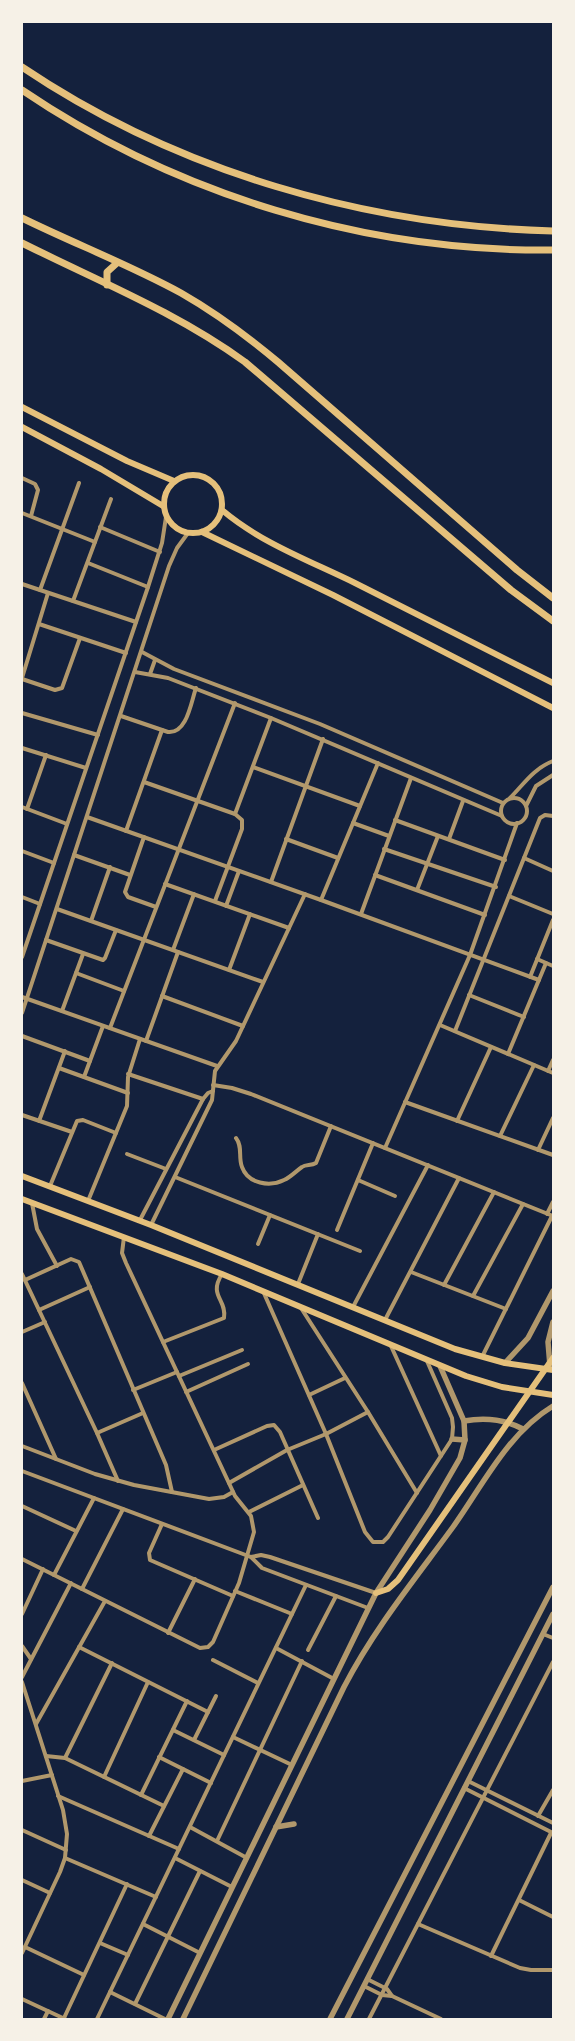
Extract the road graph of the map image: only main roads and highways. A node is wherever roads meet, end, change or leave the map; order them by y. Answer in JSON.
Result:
{"nodes":[{"id":1,"x":22,"y":67,"type":"edge"},
{"id":2,"x":22,"y":90,"type":"edge"},
{"id":3,"x":22,"y":218,"type":"edge"},
{"id":4,"x":553,"y":231,"type":"edge"},
{"id":5,"x":22,"y":243,"type":"edge"},
{"id":6,"x":553,"y":250,"type":"edge"},
{"id":7,"x":117,"y":262,"type":"junction"},
{"id":8,"x":108,"y":285,"type":"junction"},
{"id":9,"x":22,"y":407,"type":"edge"},
{"id":10,"x":22,"y":427,"type":"edge"},
{"id":11,"x":174,"y":481,"type":"junction"},
{"id":12,"x":163,"y":506,"type":"junction"},
{"id":13,"x":222,"y":510,"type":"junction"},
{"id":14,"x":202,"y":532,"type":"junction"},
{"id":15,"x":553,"y":598,"type":"edge"},
{"id":16,"x":553,"y":621,"type":"edge"},
{"id":17,"x":553,"y":683,"type":"edge"},
{"id":18,"x":553,"y":708,"type":"edge"},
{"id":19,"x":22,"y":1176,"type":"edge"},
{"id":20,"x":22,"y":1199,"type":"edge"},
{"id":21,"x":553,"y":1358,"type":"edge"},
{"id":22,"x":552,"y":1370,"type":"edge"},
{"id":23,"x":553,"y":1395,"type":"edge"},
{"id":24,"x":376,"y":1593,"type":"road end"}],
"edges":[{"from":1,"to":4,"type":"main road"},
{"from":2,"to":6,"type":"main road"},
{"from":3,"to":7,"type":"main road"},
{"from":5,"to":8,"type":"main road"},
{"from":7,"to":8,"type":"main road"},
{"from":7,"to":15,"type":"main road"},
{"from":8,"to":16,"type":"main road"},
{"from":9,"to":11,"type":"main road"},
{"from":10,"to":12,"type":"main road"},
{"from":11,"to":12,"type":"main road"},
{"from":11,"to":13,"type":"main road"},
{"from":12,"to":14,"type":"main road"},
{"from":13,"to":14,"type":"main road"},
{"from":13,"to":17,"type":"main road"},
{"from":14,"to":18,"type":"main road"},
{"from":19,"to":22,"type":"main road"},
{"from":20,"to":23,"type":"main road"},
{"from":21,"to":24,"type":"main road"}]}
